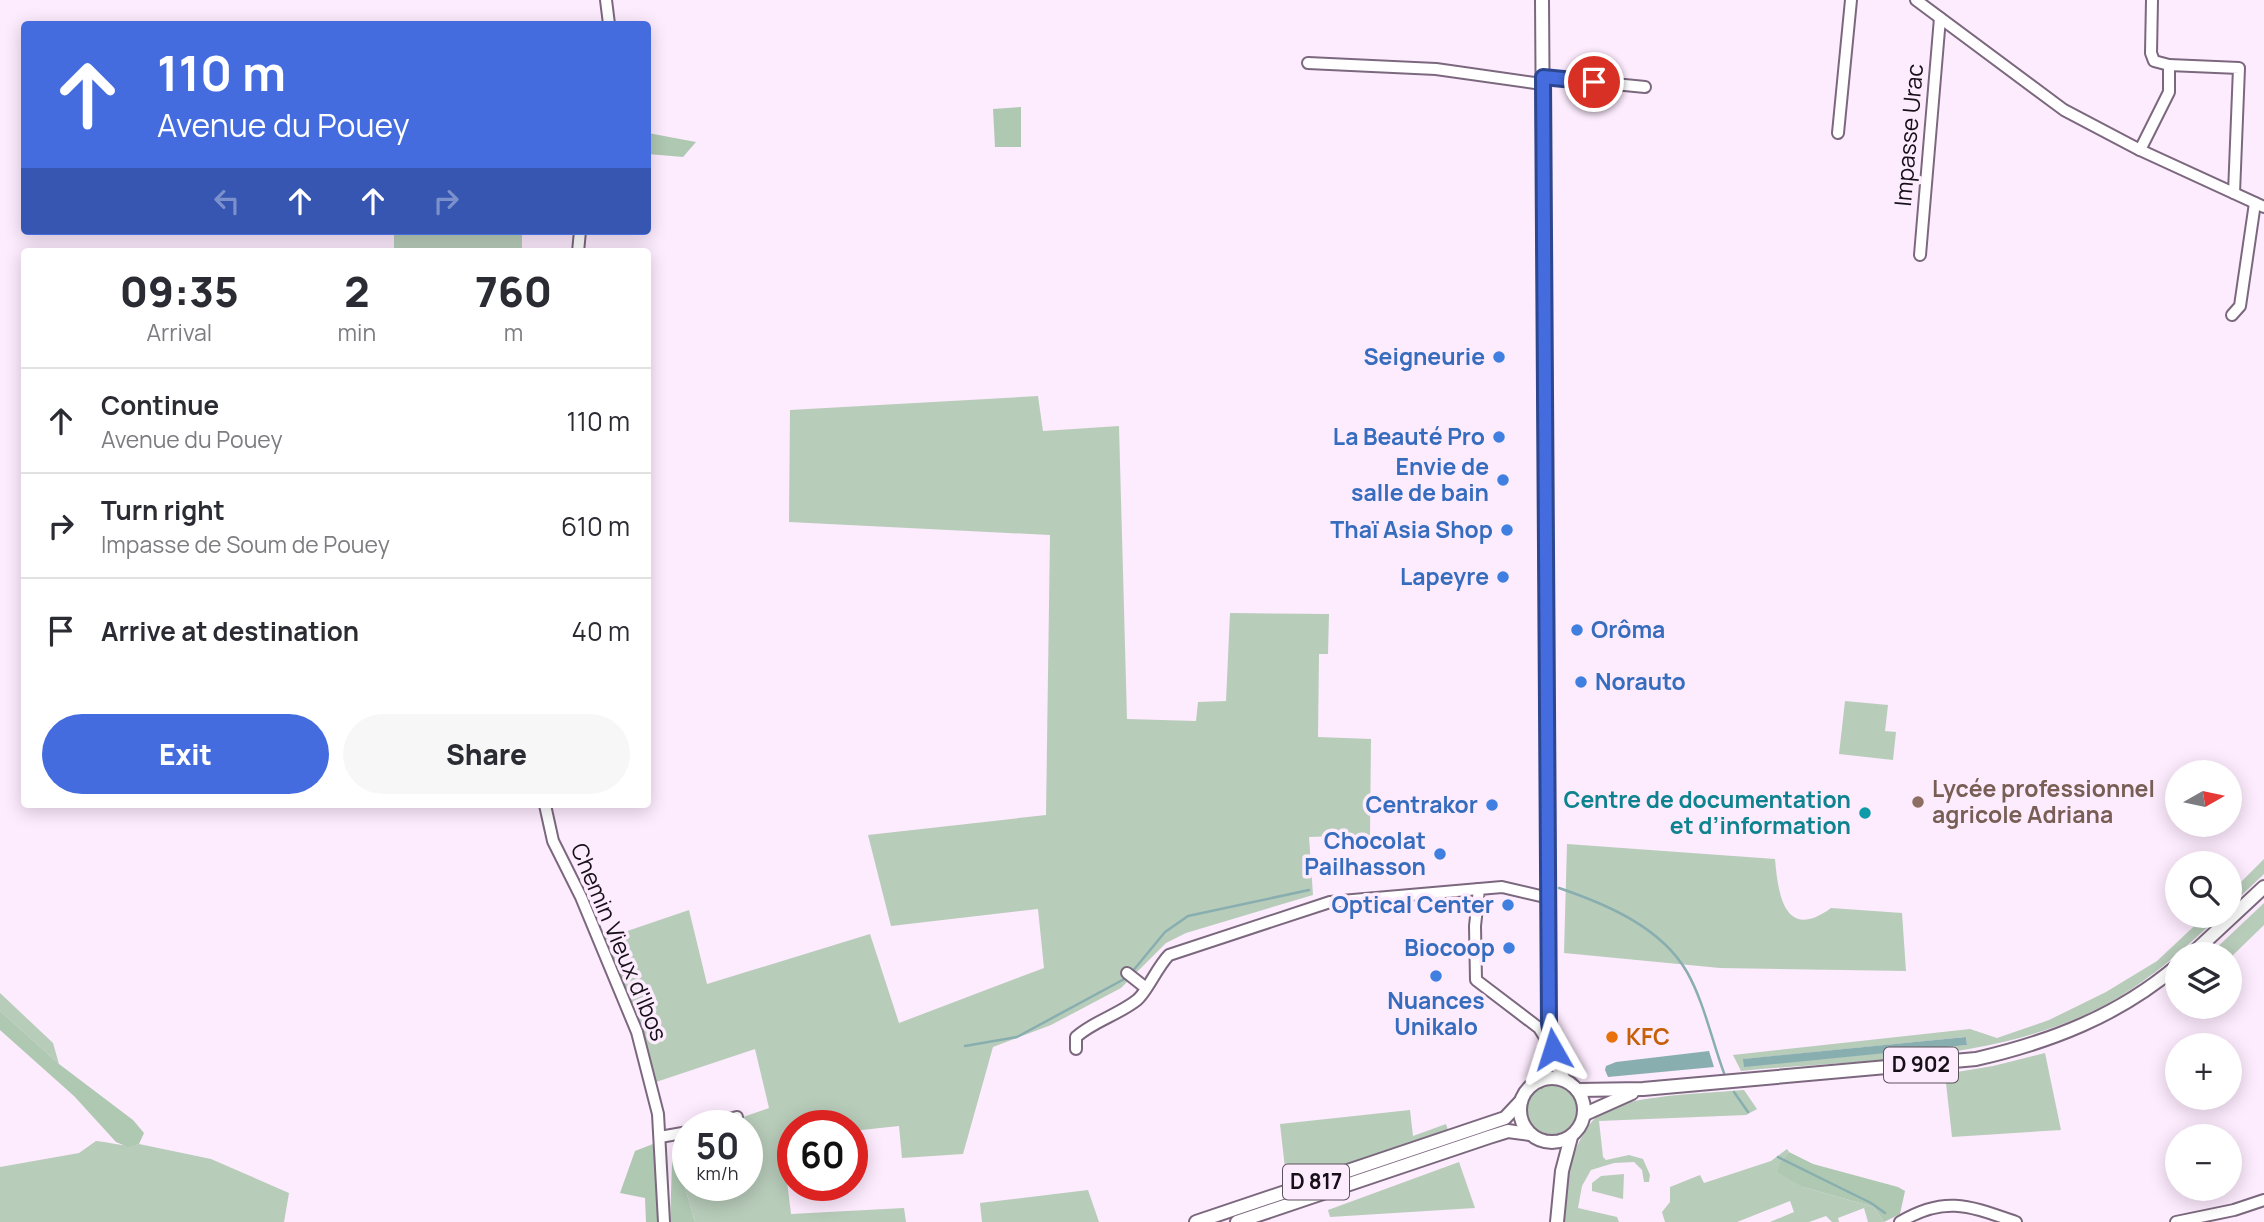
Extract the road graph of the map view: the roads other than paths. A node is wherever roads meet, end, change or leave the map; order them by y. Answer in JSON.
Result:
{"nodes":[{"id":1,"x":606,"y":0,"type":"edge"},
{"id":2,"x":613,"y":0,"type":"edge"},
{"id":3,"x":1542,"y":0,"type":"edge"},
{"id":4,"x":1851,"y":0,"type":"edge"},
{"id":5,"x":1916,"y":0,"type":"edge"},
{"id":6,"x":2152,"y":0,"type":"edge"},
{"id":7,"x":1940,"y":18,"type":"junction"},
{"id":8,"x":610,"y":21,"type":"edge"},
{"id":9,"x":610,"y":21,"type":"edge"},
{"id":10,"x":1308,"y":63,"type":"dead end"},
{"id":11,"x":2169,"y":65,"type":"junction"},
{"id":12,"x":1542,"y":81,"type":"junction"},
{"id":13,"x":1645,"y":87,"type":"dead end"},
{"id":14,"x":1838,"y":133,"type":"dead end"},
{"id":15,"x":2140,"y":150,"type":"junction"},
{"id":16,"x":2234,"y":193,"type":"junction"},
{"id":17,"x":2260,"y":205,"type":"edge"},
{"id":18,"x":1920,"y":255,"type":"dead end"},
{"id":19,"x":2232,"y":315,"type":"dead end"},
{"id":20,"x":546,"y":808,"type":"edge"},
{"id":21,"x":2264,"y":887,"type":"edge"},
{"id":22,"x":1479,"y":889,"type":"junction"},
{"id":23,"x":1549,"y":898,"type":"junction"},
{"id":24,"x":2205,"y":942,"type":"edge"},
{"id":25,"x":1129,"y":974,"type":"dead end"},
{"id":26,"x":2165,"y":974,"type":"edge"},
{"id":27,"x":1146,"y":988,"type":"junction"},
{"id":28,"x":1549,"y":1023,"type":"junction"},
{"id":29,"x":1546,"y":1039,"type":"junction"},
{"id":30,"x":1076,"y":1049,"type":"dead end"},
{"id":31,"x":1564,"y":1080,"type":"junction"},
{"id":32,"x":1539,"y":1081,"type":"junction"},
{"id":33,"x":1643,"y":1089,"type":"junction"},
{"id":34,"x":1578,"y":1090,"type":"junction"},
{"id":35,"x":1521,"y":1101,"type":"junction"},
{"id":36,"x":1585,"y":1114,"type":"junction"},
{"id":37,"x":1530,"y":1134,"type":"junction"},
{"id":38,"x":672,"y":1135,"type":"edge"},
{"id":39,"x":660,"y":1137,"type":"junction"},
{"id":40,"x":1571,"y":1137,"type":"junction"},
{"id":41,"x":1548,"y":1143,"type":"junction"},
{"id":42,"x":1562,"y":1171,"type":"junction"},
{"id":43,"x":2264,"y":1200,"type":"edge"},
{"id":44,"x":664,"y":1222,"type":"edge"},
{"id":45,"x":1196,"y":1222,"type":"edge"},
{"id":46,"x":1237,"y":1222,"type":"edge"},
{"id":47,"x":1557,"y":1222,"type":"edge"},
{"id":48,"x":1900,"y":1222,"type":"edge"},
{"id":49,"x":2016,"y":1222,"type":"edge"},
{"id":50,"x":2176,"y":1222,"type":"edge"}],
"edges":[{"from":1,"to":8,"type":"street"},
{"from":2,"to":9,"type":"street"},
{"from":3,"to":12,"type":"main road"},
{"from":4,"to":14,"type":"street"},
{"from":5,"to":7,"type":"street"},
{"from":6,"to":11,"type":"street"},
{"from":7,"to":15,"type":"street"},
{"from":7,"to":18,"type":"street","name":"Impasse Urac"},
{"from":10,"to":12,"type":"street"},
{"from":11,"to":15,"type":"street"},
{"from":11,"to":16,"type":"street"},
{"from":12,"to":13,"type":"street"},
{"from":12,"to":23,"type":"main road"},
{"from":15,"to":16,"type":"street"},
{"from":16,"to":17,"type":"street"},
{"from":17,"to":19,"type":"street"},
{"from":20,"to":39,"type":"street","name":"Chemin Vieux d'Ibos"},
{"from":21,"to":24,"type":"main road"},
{"from":22,"to":23,"type":"street"},
{"from":22,"to":27,"type":"street"},
{"from":22,"to":29,"type":"street"},
{"from":23,"to":28,"type":"main road"},
{"from":25,"to":27,"type":"street"},
{"from":26,"to":33,"type":"main road","number":"D 902"},
{"from":27,"to":30,"type":"street"},
{"from":28,"to":29,"type":"main road"},
{"from":28,"to":31,"type":"main road"},
{"from":29,"to":32,"type":"main road"},
{"from":31,"to":32,"type":"main road"},
{"from":31,"to":34,"type":"main road"},
{"from":32,"to":35,"type":"main road"},
{"from":33,"to":34,"type":"main road","number":"D 902"},
{"from":33,"to":36,"type":"main road","number":"D 902"},
{"from":34,"to":36,"type":"main road"},
{"from":35,"to":37,"type":"main road"},
{"from":35,"to":45,"type":"main road","number":"D 817"},
{"from":36,"to":40,"type":"main road"},
{"from":37,"to":41,"type":"main road"},
{"from":37,"to":46,"type":"main road","number":"D 817"},
{"from":38,"to":39,"type":"street"},
{"from":39,"to":44,"type":"street","name":"Chemin Vieux d'Ibos"},
{"from":40,"to":41,"type":"main road"},
{"from":40,"to":42,"type":"main road"},
{"from":41,"to":42,"type":"main road"},
{"from":42,"to":47,"type":"main road"},
{"from":43,"to":50,"type":"street"},
{"from":48,"to":49,"type":"street"}]}
